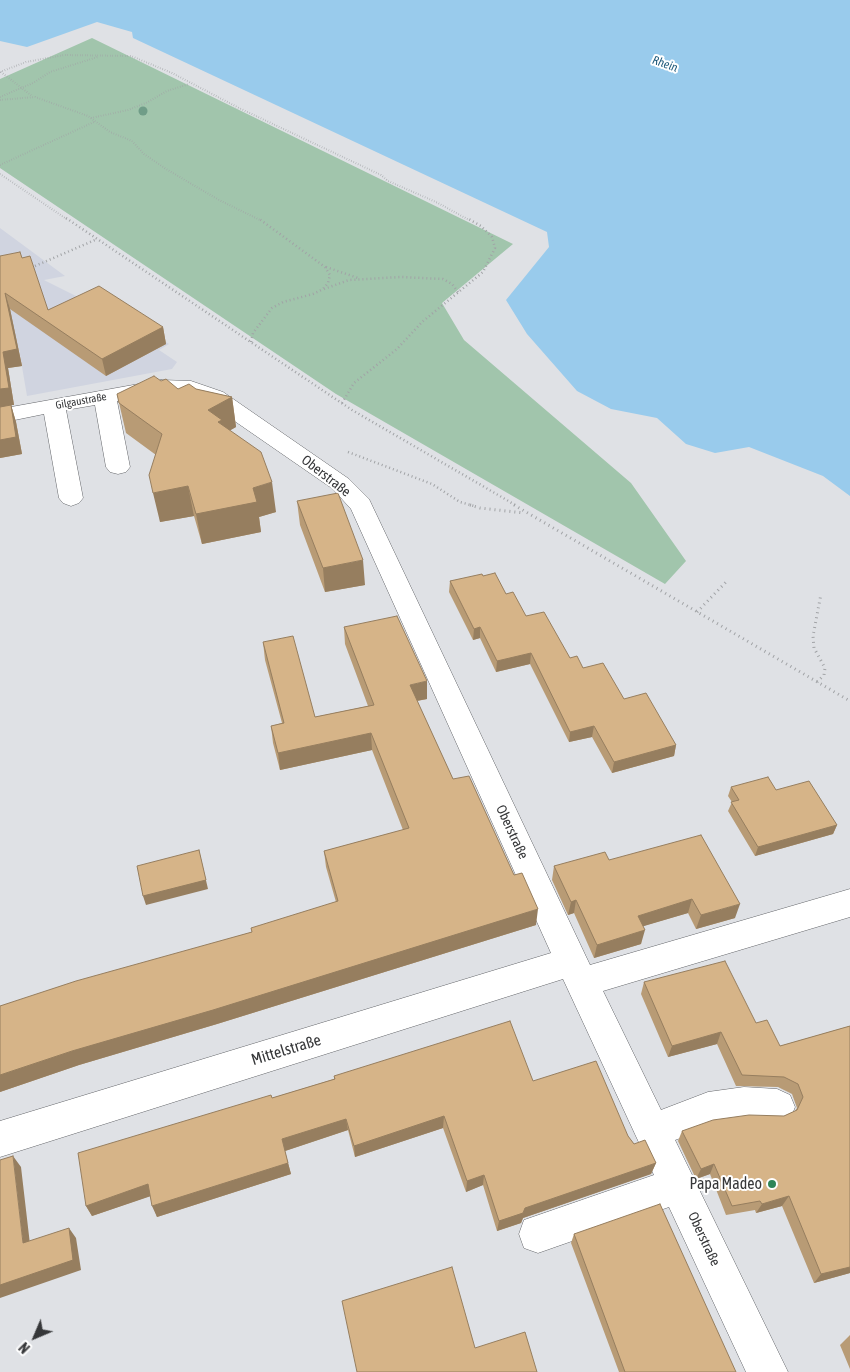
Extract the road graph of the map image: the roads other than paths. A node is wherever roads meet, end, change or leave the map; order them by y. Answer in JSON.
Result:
{"nodes":[{"id":1,"x":161,"y":386,"type":"joint"},
{"id":2,"x":105,"y":397,"type":"junction"},
{"id":3,"x":54,"y":406,"type":"junction"},
{"id":4,"x":0,"y":416,"type":"edge"},
{"id":5,"x":118,"y":467,"type":"dead end"},
{"id":6,"x":71,"y":498,"type":"dead end"},
{"id":7,"x":850,"y":903,"type":"edge"},
{"id":8,"x":577,"y":972,"type":"junction"},
{"id":9,"x":777,"y":1107,"type":"dead end"},
{"id":10,"x":653,"y":1131,"type":"junction"},
{"id":11,"x":0,"y":1139,"type":"edge"},
{"id":12,"x":679,"y":1185,"type":"junction"},
{"id":13,"x":538,"y":1234,"type":"dead end"},
{"id":14,"x":767,"y":1372,"type":"edge"}],
"edges":[{"from":1,"to":2,"type":"street","name":"Gilgaustraße"},
{"from":1,"to":8,"type":"street","name":"Oberstraße"},
{"from":2,"to":3,"type":"street","name":"Gilgaustraße"},
{"from":2,"to":5,"type":"street"},
{"from":3,"to":4,"type":"street","name":"Gilgaustraße"},
{"from":3,"to":6,"type":"street"},
{"from":7,"to":8,"type":"street","name":"Mittelstraße"},
{"from":8,"to":10,"type":"street","name":"Oberstraße"},
{"from":8,"to":11,"type":"street","name":"Mittelstraße"},
{"from":9,"to":10,"type":"street"},
{"from":10,"to":12,"type":"street","name":"Oberstraße"},
{"from":12,"to":13,"type":"street"},
{"from":12,"to":14,"type":"street","name":"Oberstraße"}]}
